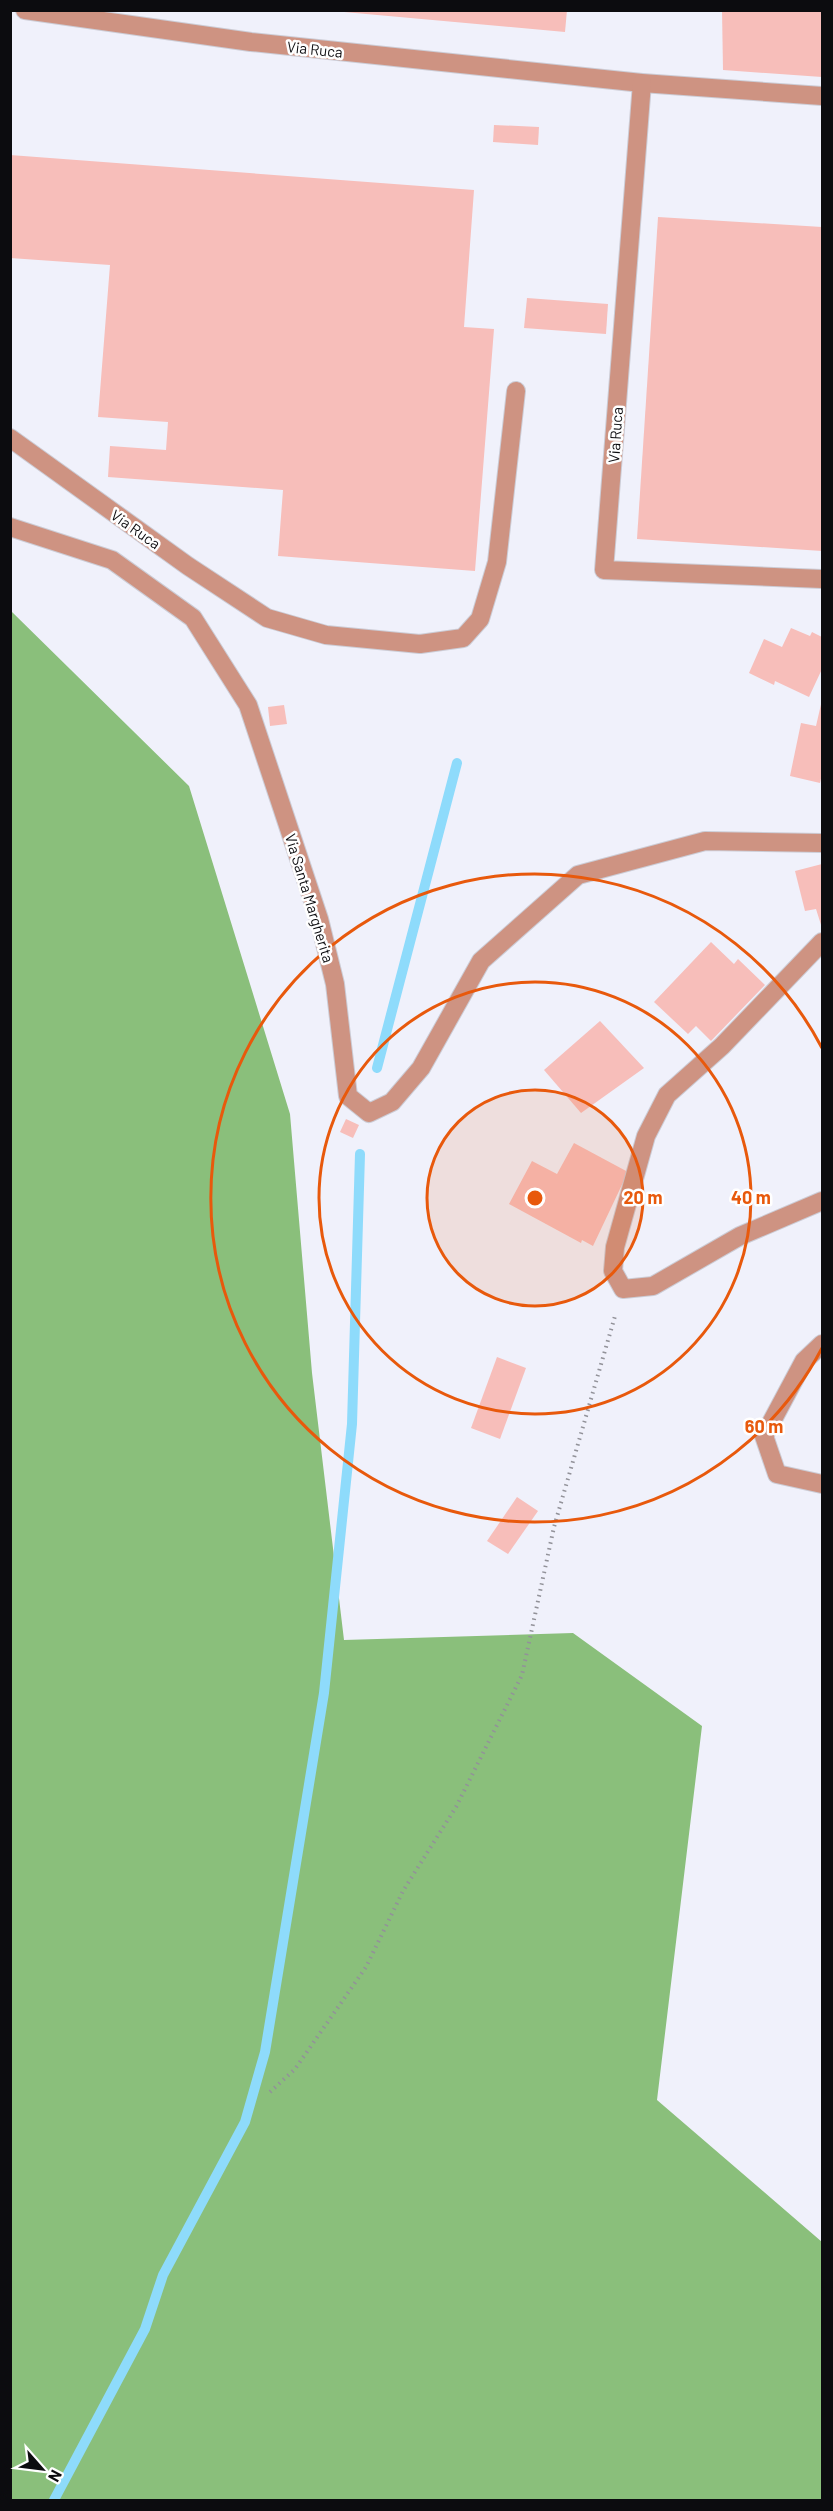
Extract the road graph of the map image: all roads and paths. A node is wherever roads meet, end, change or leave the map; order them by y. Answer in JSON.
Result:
{"nodes":[{"id":1,"x":25,"y":10,"type":"edge"},
{"id":2,"x":642,"y":83,"type":"junction"},
{"id":3,"x":822,"y":96,"type":"edge"},
{"id":4,"x":516,"y":391,"type":"dead end"},
{"id":5,"x":10,"y":438,"type":"edge"},
{"id":6,"x":10,"y":527,"type":"edge"},
{"id":7,"x":822,"y":579,"type":"edge"},
{"id":8,"x":822,"y":843,"type":"edge"},
{"id":9,"x":822,"y":942,"type":"edge"},
{"id":10,"x":822,"y":1201,"type":"edge"},
{"id":11,"x":623,"y":1289,"type":"junction"},
{"id":12,"x":822,"y":1344,"type":"edge"},
{"id":13,"x":822,"y":1484,"type":"edge"},
{"id":14,"x":270,"y":2092,"type":"dead end"}],
"edges":[{"from":1,"to":2,"type":"street","name":"Via Ruca"},
{"from":2,"to":3,"type":"street","name":"Via Ruca"},
{"from":2,"to":7,"type":"street","name":"Via Ruca"},
{"from":4,"to":5,"type":"street","name":"Via Ruca"},
{"from":6,"to":8,"type":"street","name":"Via Santa Margherita"},
{"from":9,"to":11,"type":"street"},
{"from":10,"to":11,"type":"street"},
{"from":11,"to":14,"type":"path"},
{"from":12,"to":13,"type":"street"}]}
